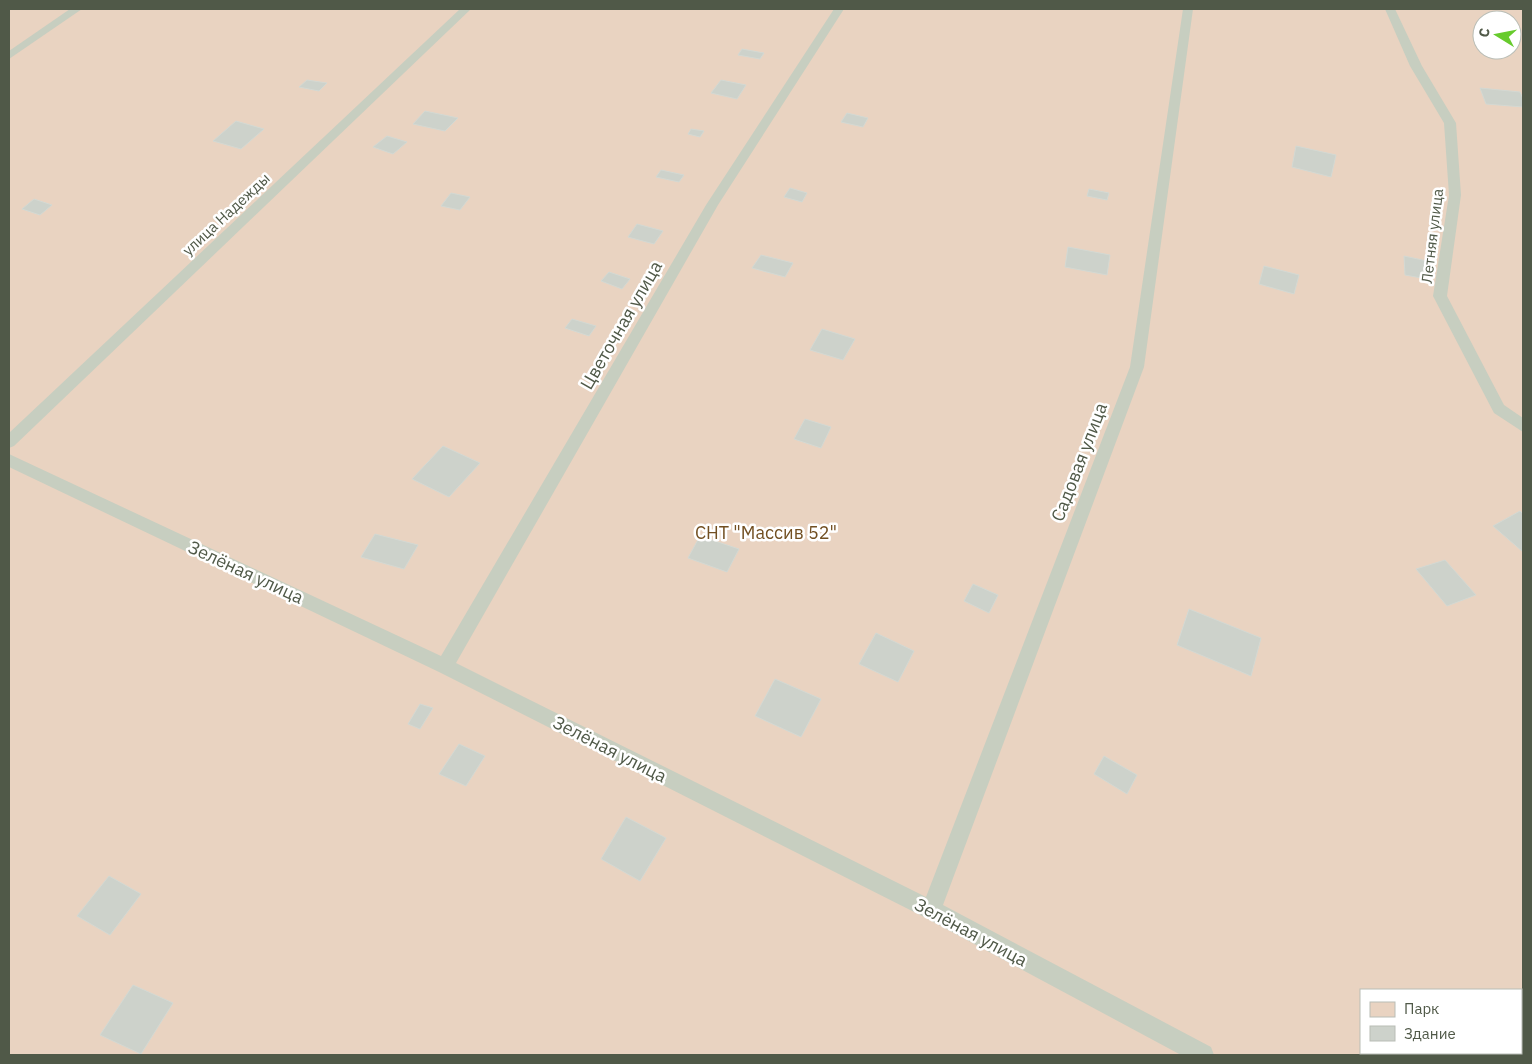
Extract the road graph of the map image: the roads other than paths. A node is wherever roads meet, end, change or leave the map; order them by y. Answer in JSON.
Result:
{"nodes":[{"id":1,"x":77,"y":9,"type":"edge"},
{"id":2,"x":466,"y":9,"type":"edge"},
{"id":3,"x":838,"y":9,"type":"edge"},
{"id":4,"x":1188,"y":9,"type":"edge"},
{"id":5,"x":1390,"y":9,"type":"edge"},
{"id":6,"x":9,"y":56,"type":"edge"},
{"id":7,"x":1523,"y":426,"type":"edge"},
{"id":8,"x":9,"y":442,"type":"edge"},
{"id":9,"x":9,"y":460,"type":"edge"},
{"id":10,"x":445,"y":666,"type":"junction"},
{"id":11,"x":931,"y":910,"type":"junction"},
{"id":12,"x":1203,"y":1055,"type":"edge"}],
"edges":[{"from":1,"to":6,"type":"lane"},
{"from":2,"to":8,"type":"lane","name":"улица Надежды"},
{"from":3,"to":10,"type":"lane","name":"Цветочная улица"},
{"from":4,"to":11,"type":"lane","name":"Садовая улица"},
{"from":5,"to":7,"type":"lane","name":"Летняя улица"},
{"from":9,"to":10,"type":"lane","name":"Зелёная улица"},
{"from":10,"to":11,"type":"lane","name":"Зелёная улица"},
{"from":11,"to":12,"type":"lane","name":"Зелёная улица"}]}
